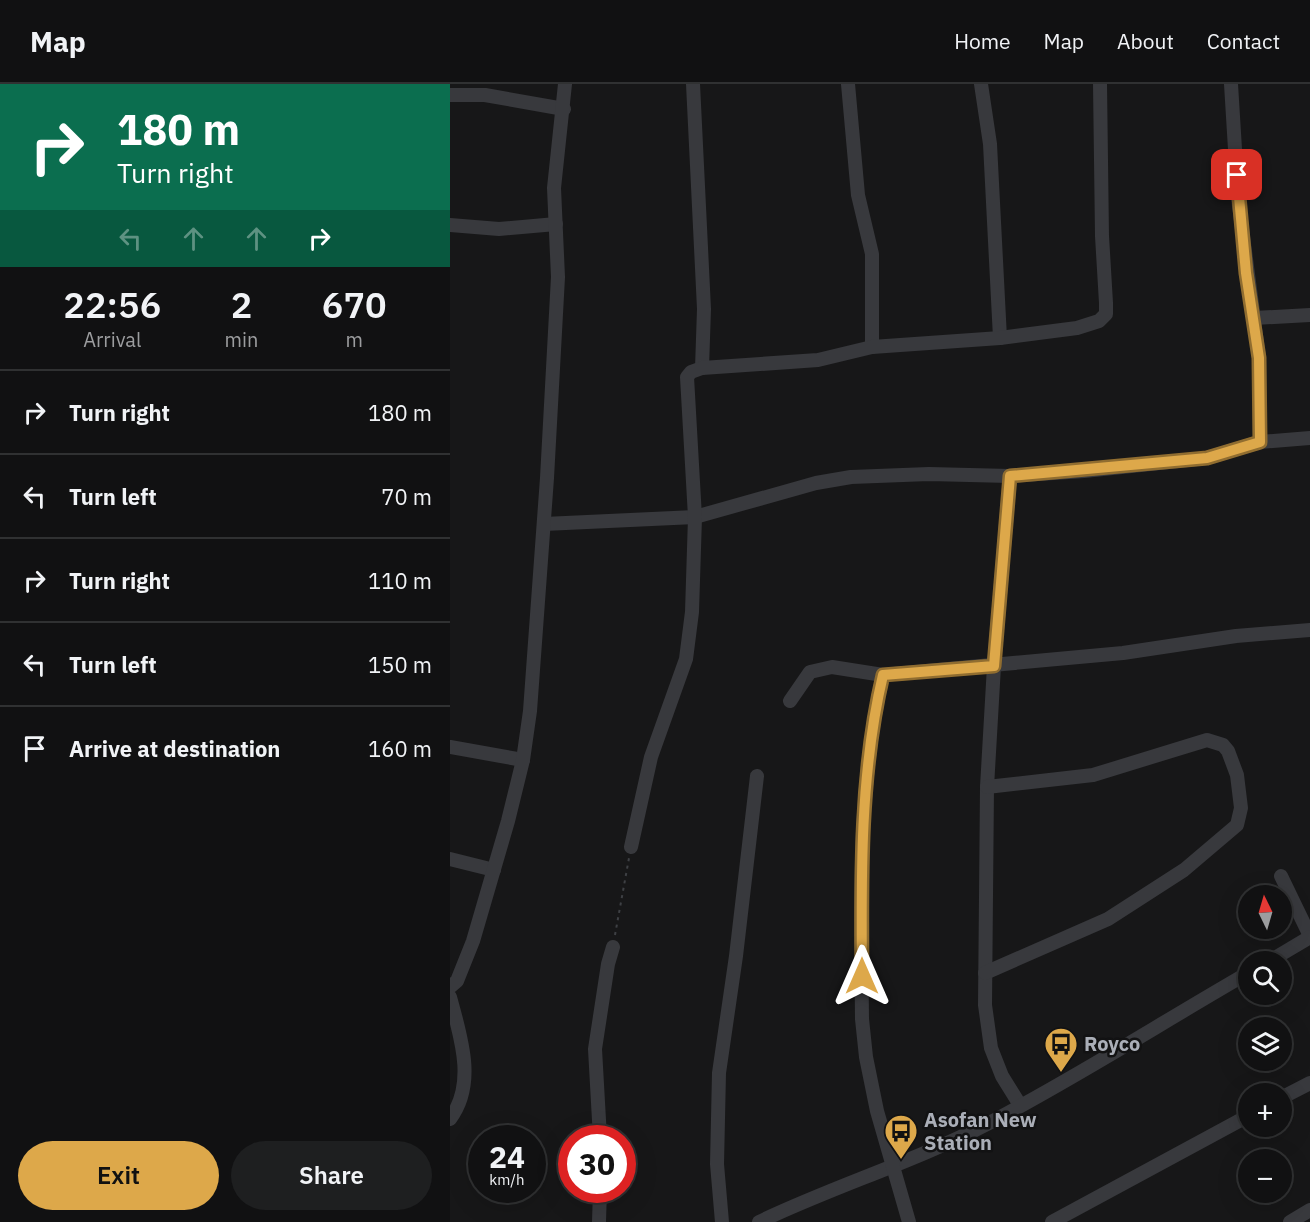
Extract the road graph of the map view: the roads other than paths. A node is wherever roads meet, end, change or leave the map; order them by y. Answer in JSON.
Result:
{"nodes":[{"id":1,"x":565,"y":84,"type":"edge"},
{"id":2,"x":693,"y":84,"type":"edge"},
{"id":3,"x":848,"y":84,"type":"edge"},
{"id":4,"x":981,"y":84,"type":"edge"},
{"id":5,"x":1100,"y":84,"type":"edge"},
{"id":6,"x":1231,"y":84,"type":"edge"},
{"id":7,"x":450,"y":95,"type":"edge"},
{"id":8,"x":564,"y":109,"type":"junction"},
{"id":9,"x":556,"y":224,"type":"junction"},
{"id":10,"x":450,"y":225,"type":"edge"},
{"id":11,"x":1310,"y":315,"type":"edge"},
{"id":12,"x":1254,"y":318,"type":"junction"},
{"id":13,"x":1000,"y":338,"type":"junction"},
{"id":14,"x":872,"y":347,"type":"junction"},
{"id":15,"x":702,"y":368,"type":"junction"},
{"id":16,"x":1310,"y":438,"type":"edge"},
{"id":17,"x":1260,"y":442,"type":"junction"},
{"id":18,"x":1010,"y":476,"type":"junction"},
{"id":19,"x":695,"y":517,"type":"junction"},
{"id":20,"x":544,"y":524,"type":"junction"},
{"id":21,"x":1310,"y":630,"type":"edge"},
{"id":22,"x":994,"y":666,"type":"junction"},
{"id":23,"x":883,"y":675,"type":"junction"},
{"id":24,"x":790,"y":701,"type":"dead end"},
{"id":25,"x":450,"y":747,"type":"edge"},
{"id":26,"x":523,"y":760,"type":"junction"},
{"id":27,"x":757,"y":776,"type":"dead end"},
{"id":28,"x":987,"y":787,"type":"junction"},
{"id":29,"x":631,"y":847,"type":"road end"},
{"id":30,"x":450,"y":860,"type":"edge"},
{"id":31,"x":494,"y":870,"type":"junction"},
{"id":32,"x":1281,"y":876,"type":"dead end"},
{"id":33,"x":1310,"y":937,"type":"edge"},
{"id":34,"x":613,"y":947,"type":"road end"},
{"id":35,"x":1286,"y":951,"type":"edge"},
{"id":36,"x":985,"y":973,"type":"junction"},
{"id":37,"x":1238,"y":979,"type":"edge"},
{"id":38,"x":450,"y":987,"type":"edge"},
{"id":39,"x":450,"y":997,"type":"edge"},
{"id":40,"x":1310,"y":1083,"type":"edge"},
{"id":41,"x":1292,"y":1092,"type":"edge"},
{"id":42,"x":1020,"y":1105,"type":"junction"},
{"id":43,"x":450,"y":1119,"type":"edge"},
{"id":44,"x":1238,"y":1122,"type":"edge"},
{"id":45,"x":599,"y":1125,"type":"edge"},
{"id":46,"x":892,"y":1168,"type":"junction"},
{"id":47,"x":600,"y":1203,"type":"edge"},
{"id":48,"x":1310,"y":1210,"type":"edge"},
{"id":49,"x":1073,"y":1217,"type":"edge"},
{"id":50,"x":599,"y":1222,"type":"edge"},
{"id":51,"x":722,"y":1222,"type":"edge"},
{"id":52,"x":759,"y":1222,"type":"edge"},
{"id":53,"x":909,"y":1222,"type":"edge"},
{"id":54,"x":1052,"y":1222,"type":"edge"},
{"id":55,"x":1290,"y":1222,"type":"edge"}],
"edges":[{"from":1,"to":8,"type":"street"},
{"from":2,"to":15,"type":"street"},
{"from":3,"to":14,"type":"street"},
{"from":4,"to":13,"type":"street"},
{"from":5,"to":13,"type":"street"},
{"from":6,"to":12,"type":"street"},
{"from":7,"to":8,"type":"street"},
{"from":8,"to":9,"type":"street"},
{"from":9,"to":10,"type":"street"},
{"from":9,"to":20,"type":"street"},
{"from":11,"to":12,"type":"street"},
{"from":12,"to":17,"type":"street"},
{"from":13,"to":14,"type":"street"},
{"from":14,"to":15,"type":"street"},
{"from":15,"to":19,"type":"street"},
{"from":16,"to":17,"type":"street"},
{"from":17,"to":18,"type":"street"},
{"from":18,"to":19,"type":"street"},
{"from":18,"to":22,"type":"street"},
{"from":19,"to":20,"type":"street"},
{"from":19,"to":29,"type":"street"},
{"from":20,"to":26,"type":"street"},
{"from":21,"to":22,"type":"street"},
{"from":22,"to":23,"type":"street"},
{"from":22,"to":28,"type":"street"},
{"from":23,"to":24,"type":"street"},
{"from":23,"to":46,"type":"street"},
{"from":25,"to":26,"type":"street"},
{"from":26,"to":31,"type":"street"},
{"from":27,"to":51,"type":"street"},
{"from":28,"to":36,"type":"street"},
{"from":28,"to":36,"type":"street"},
{"from":30,"to":31,"type":"street"},
{"from":31,"to":38,"type":"street"},
{"from":32,"to":33,"type":"street"},
{"from":33,"to":35,"type":"street"},
{"from":34,"to":45,"type":"street"},
{"from":36,"to":42,"type":"street"},
{"from":37,"to":42,"type":"street"},
{"from":39,"to":43,"type":"street"},
{"from":40,"to":41,"type":"street"},
{"from":42,"to":46,"type":"street"},
{"from":44,"to":49,"type":"street"},
{"from":46,"to":52,"type":"street"},
{"from":46,"to":53,"type":"street"},
{"from":47,"to":50,"type":"street"},
{"from":48,"to":55,"type":"street"},
{"from":49,"to":54,"type":"street"}]}
